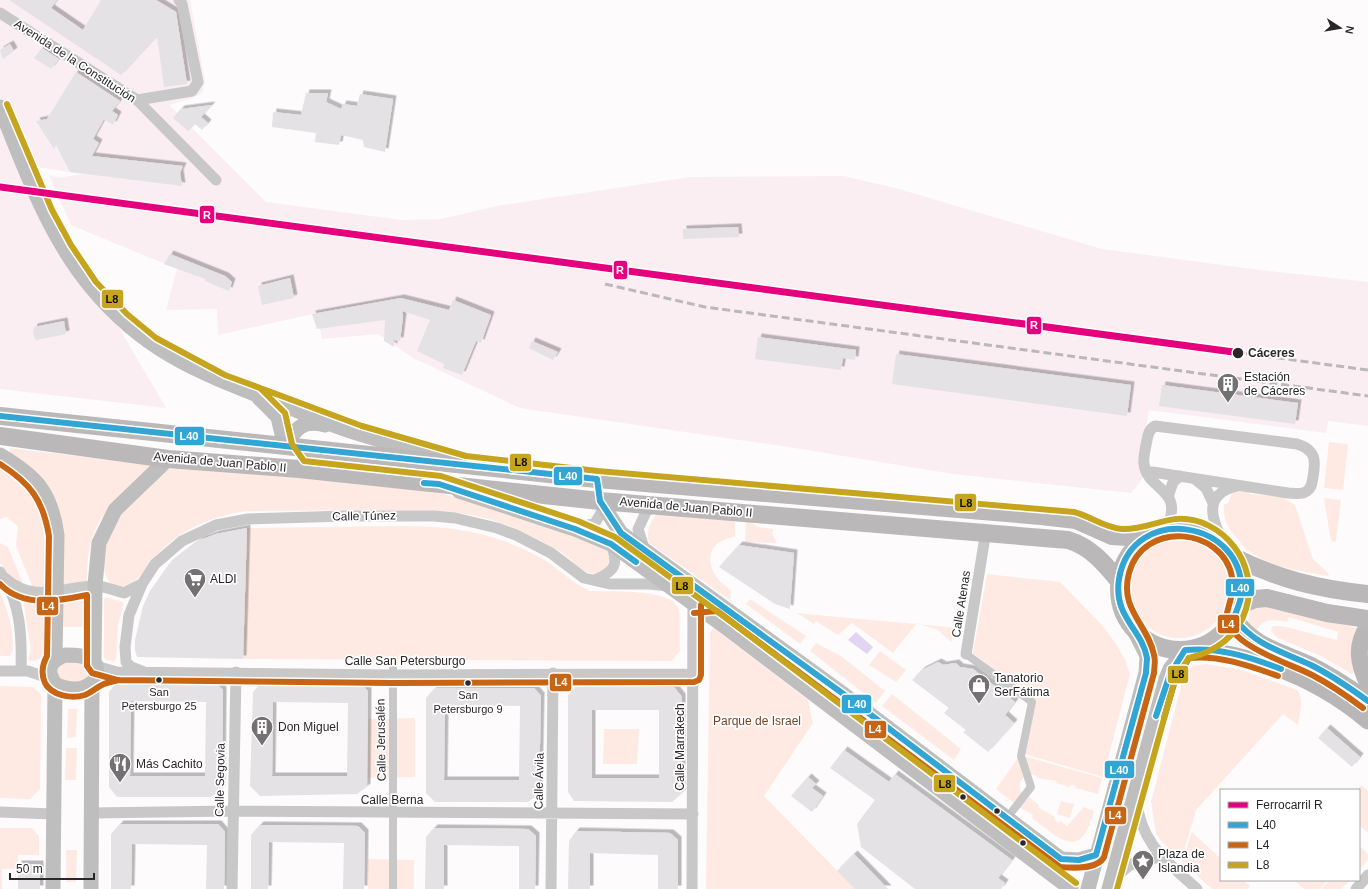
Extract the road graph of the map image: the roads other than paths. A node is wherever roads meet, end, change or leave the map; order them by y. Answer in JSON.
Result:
{"nodes":[{"id":1,"x":179,"y":0,"type":"edge"},
{"id":2,"x":0,"y":13,"type":"edge"},
{"id":3,"x":137,"y":100,"type":"junction"},
{"id":4,"x":0,"y":107,"type":"edge"},
{"id":5,"x":216,"y":180,"type":"dead end"},
{"id":6,"x":254,"y":394,"type":"junction"},
{"id":7,"x":0,"y":416,"type":"edge"},
{"id":8,"x":359,"y":434,"type":"junction"},
{"id":9,"x":0,"y":436,"type":"edge"},
{"id":10,"x":285,"y":447,"type":"junction"},
{"id":11,"x":0,"y":455,"type":"edge"},
{"id":12,"x":168,"y":459,"type":"junction"},
{"id":13,"x":464,"y":464,"type":"junction"},
{"id":14,"x":299,"y":469,"type":"junction"},
{"id":15,"x":1146,"y":471,"type":"junction"},
{"id":16,"x":1180,"y":476,"type":"junction"},
{"id":17,"x":1193,"y":478,"type":"junction"},
{"id":18,"x":597,"y":479,"type":"junction"},
{"id":19,"x":439,"y":484,"type":"junction"},
{"id":20,"x":1240,"y":486,"type":"junction"},
{"id":21,"x":1168,"y":497,"type":"junction"},
{"id":22,"x":1213,"y":503,"type":"junction"},
{"id":23,"x":602,"y":504,"type":"junction"},
{"id":24,"x":656,"y":504,"type":"junction"},
{"id":25,"x":575,"y":529,"type":"junction"},
{"id":26,"x":1158,"y":532,"type":"junction"},
{"id":27,"x":984,"y":543,"type":"dead end"},
{"id":28,"x":611,"y":544,"type":"junction"},
{"id":29,"x":644,"y":548,"type":"junction"},
{"id":30,"x":1228,"y":551,"type":"junction"},
{"id":31,"x":2,"y":575,"type":"edge"},
{"id":32,"x":595,"y":580,"type":"junction"},
{"id":33,"x":687,"y":580,"type":"junction"},
{"id":34,"x":1119,"y":581,"type":"junction"},
{"id":35,"x":142,"y":584,"type":"junction"},
{"id":36,"x":95,"y":585,"type":"junction"},
{"id":37,"x":670,"y":586,"type":"junction"},
{"id":38,"x":56,"y":592,"type":"junction"},
{"id":39,"x":1368,"y":594,"type":"edge"},
{"id":40,"x":719,"y":603,"type":"junction"},
{"id":41,"x":694,"y":605,"type":"junction"},
{"id":42,"x":1236,"y":612,"type":"junction"},
{"id":43,"x":1368,"y":619,"type":"edge"},
{"id":44,"x":1368,"y":626,"type":"edge"},
{"id":45,"x":1134,"y":630,"type":"junction"},
{"id":46,"x":1189,"y":649,"type":"junction"},
{"id":47,"x":966,"y":654,"type":"joint"},
{"id":48,"x":392,"y":662,"type":"dead end"},
{"id":49,"x":0,"y":671,"type":"edge"},
{"id":50,"x":25,"y":671,"type":"junction"},
{"id":51,"x":53,"y":672,"type":"junction"},
{"id":52,"x":144,"y":672,"type":"junction"},
{"id":53,"x":236,"y":672,"type":"junction"},
{"id":54,"x":95,"y":673,"type":"junction"},
{"id":55,"x":554,"y":673,"type":"junction"},
{"id":56,"x":693,"y":674,"type":"junction"},
{"id":57,"x":393,"y":675,"type":"junction"},
{"id":58,"x":1368,"y":684,"type":"edge"},
{"id":59,"x":842,"y":692,"type":"junction"},
{"id":60,"x":1368,"y":701,"type":"edge"},
{"id":61,"x":838,"y":712,"type":"junction"},
{"id":62,"x":1368,"y":720,"type":"edge"},
{"id":63,"x":1135,"y":792,"type":"junction"},
{"id":64,"x":232,"y":811,"type":"junction"},
{"id":65,"x":0,"y":812,"type":"edge"},
{"id":66,"x":91,"y":813,"type":"junction"},
{"id":67,"x":394,"y":813,"type":"junction"},
{"id":68,"x":552,"y":813,"type":"junction"},
{"id":69,"x":53,"y":814,"type":"junction"},
{"id":70,"x":693,"y":814,"type":"junction"},
{"id":71,"x":1007,"y":818,"type":"junction"},
{"id":72,"x":1042,"y":844,"type":"junction"},
{"id":73,"x":1096,"y":855,"type":"junction"},
{"id":74,"x":1162,"y":857,"type":"junction"},
{"id":75,"x":1031,"y":859,"type":"junction"},
{"id":76,"x":1368,"y":875,"type":"edge"},
{"id":77,"x":1110,"y":887,"type":"edge"},
{"id":78,"x":53,"y":889,"type":"edge"},
{"id":79,"x":91,"y":889,"type":"edge"},
{"id":80,"x":232,"y":889,"type":"edge"},
{"id":81,"x":393,"y":889,"type":"edge"},
{"id":82,"x":551,"y":889,"type":"edge"},
{"id":83,"x":692,"y":889,"type":"edge"},
{"id":84,"x":1071,"y":889,"type":"edge"},
{"id":85,"x":1088,"y":889,"type":"edge"},
{"id":86,"x":1196,"y":889,"type":"edge"},
{"id":87,"x":1356,"y":889,"type":"edge"}],
"edges":[{"from":1,"to":3,"type":"street"},
{"from":2,"to":3,"type":"street","name":"Avenida de la Constitución"},
{"from":3,"to":5,"type":"street","name":"Avenida de la Constitución"},
{"from":4,"to":6,"type":"main road"},
{"from":6,"to":8,"type":"main road"},
{"from":6,"to":10,"type":"main road"},
{"from":7,"to":10,"type":"highway","name":"Avenida de Juan Pablo II"},
{"from":8,"to":10,"type":"main road"},
{"from":8,"to":13,"type":"main road"},
{"from":9,"to":12,"type":"highway","name":"Avenida de Juan Pablo II"},
{"from":10,"to":13,"type":"highway","name":"Avenida de Juan Pablo II"},
{"from":10,"to":14,"type":"highway"},
{"from":11,"to":38,"type":"main road"},
{"from":12,"to":14,"type":"highway","name":"Avenida de Juan Pablo II"},
{"from":12,"to":36,"type":"main road"},
{"from":13,"to":18,"type":"highway","name":"Avenida de Juan Pablo II"},
{"from":14,"to":19,"type":"highway","name":"Avenida de Juan Pablo II"},
{"from":15,"to":16,"type":"street"},
{"from":15,"to":20,"type":"street"},
{"from":15,"to":21,"type":"street"},
{"from":16,"to":17,"type":"street"},
{"from":16,"to":21,"type":"street"},
{"from":17,"to":20,"type":"street"},
{"from":17,"to":22,"type":"street"},
{"from":18,"to":23,"type":"highway"},
{"from":18,"to":26,"type":"highway","name":"Avenida de Juan Pablo II"},
{"from":19,"to":23,"type":"highway","name":"Avenida de Juan Pablo II"},
{"from":19,"to":25,"type":"main road"},
{"from":20,"to":22,"type":"street"},
{"from":21,"to":26,"type":"street"},
{"from":22,"to":30,"type":"street"},
{"from":23,"to":24,"type":"highway","name":"Avenida de Juan Pablo II"},
{"from":23,"to":25,"type":"street"},
{"from":23,"to":29,"type":"main road"},
{"from":24,"to":29,"type":"street"},
{"from":24,"to":34,"type":"highway","name":"Avenida de Juan Pablo II"},
{"from":25,"to":28,"type":"main road"},
{"from":26,"to":30,"type":"highway"},
{"from":26,"to":34,"type":"highway"},
{"from":27,"to":47,"type":"street","name":"Calle Atenas"},
{"from":28,"to":32,"type":"street"},
{"from":28,"to":37,"type":"main road"},
{"from":29,"to":33,"type":"main road"},
{"from":30,"to":39,"type":"highway"},
{"from":30,"to":42,"type":"highway"},
{"from":31,"to":38,"type":"street"},
{"from":31,"to":50,"type":"street"},
{"from":32,"to":35,"type":"street","name":"Calle Túnez"},
{"from":32,"to":37,"type":"street","name":"Calle Túnez"},
{"from":33,"to":40,"type":"main road"},
{"from":33,"to":41,"type":"street"},
{"from":34,"to":45,"type":"highway"},
{"from":35,"to":36,"type":"street"},
{"from":35,"to":52,"type":"street","name":"Calle Túnez"},
{"from":36,"to":38,"type":"street"},
{"from":36,"to":54,"type":"main road"},
{"from":37,"to":41,"type":"main road"},
{"from":38,"to":51,"type":"main road"},
{"from":40,"to":41,"type":"street"},
{"from":40,"to":59,"type":"main road"},
{"from":41,"to":56,"type":"street","name":"Calle Marrakech"},
{"from":41,"to":61,"type":"main road"},
{"from":42,"to":43,"type":"highway"},
{"from":42,"to":46,"type":"highway"},
{"from":42,"to":60,"type":"main road"},
{"from":44,"to":58,"type":"main road"},
{"from":45,"to":46,"type":"highway"},
{"from":45,"to":73,"type":"main road"},
{"from":46,"to":62,"type":"main road"},
{"from":46,"to":63,"type":"main road"},
{"from":47,"to":71,"type":"street","name":"Calle Atenas"},
{"from":48,"to":57,"type":"street","name":"Calle Jerusalén"},
{"from":49,"to":50,"type":"street"},
{"from":50,"to":51,"type":"street"},
{"from":51,"to":54,"type":"main road"},
{"from":51,"to":54,"type":"main road"},
{"from":51,"to":69,"type":"main road"},
{"from":52,"to":53,"type":"street","name":"Calle San Petersburgo"},
{"from":52,"to":54,"type":"street","name":"Calle San Petersburgo"},
{"from":53,"to":57,"type":"street","name":"Calle San Petersburgo"},
{"from":53,"to":64,"type":"street","name":"Calle Segovia"},
{"from":54,"to":66,"type":"main road"},
{"from":55,"to":56,"type":"street","name":"Calle San Petersburgo"},
{"from":55,"to":57,"type":"street","name":"Calle San Petersburgo"},
{"from":55,"to":68,"type":"street","name":"Calle Ávila"},
{"from":56,"to":70,"type":"street","name":"Calle Marrakech"},
{"from":57,"to":67,"type":"street","name":"Calle Jerusalén"},
{"from":59,"to":61,"type":"street"},
{"from":59,"to":71,"type":"main road"},
{"from":61,"to":75,"type":"main road"},
{"from":63,"to":74,"type":"street"},
{"from":63,"to":77,"type":"main road"},
{"from":64,"to":66,"type":"street","name":"Calle Berna"},
{"from":64,"to":67,"type":"street","name":"Calle Berna"},
{"from":64,"to":80,"type":"street","name":"Calle Segovia"},
{"from":65,"to":69,"type":"street"},
{"from":66,"to":79,"type":"main road"},
{"from":67,"to":68,"type":"street","name":"Calle Berna"},
{"from":67,"to":81,"type":"street","name":"Calle Jerusalén"},
{"from":68,"to":70,"type":"street","name":"Calle Berna"},
{"from":68,"to":82,"type":"street","name":"Calle Ávila"},
{"from":69,"to":78,"type":"main road"},
{"from":70,"to":83,"type":"street","name":"Calle Marrakech"},
{"from":71,"to":72,"type":"main road"},
{"from":72,"to":73,"type":"main road"},
{"from":72,"to":75,"type":"street"},
{"from":73,"to":85,"type":"main road"},
{"from":74,"to":77,"type":"street"},
{"from":74,"to":86,"type":"street"},
{"from":75,"to":84,"type":"main road"},
{"from":76,"to":87,"type":"street"}]}
